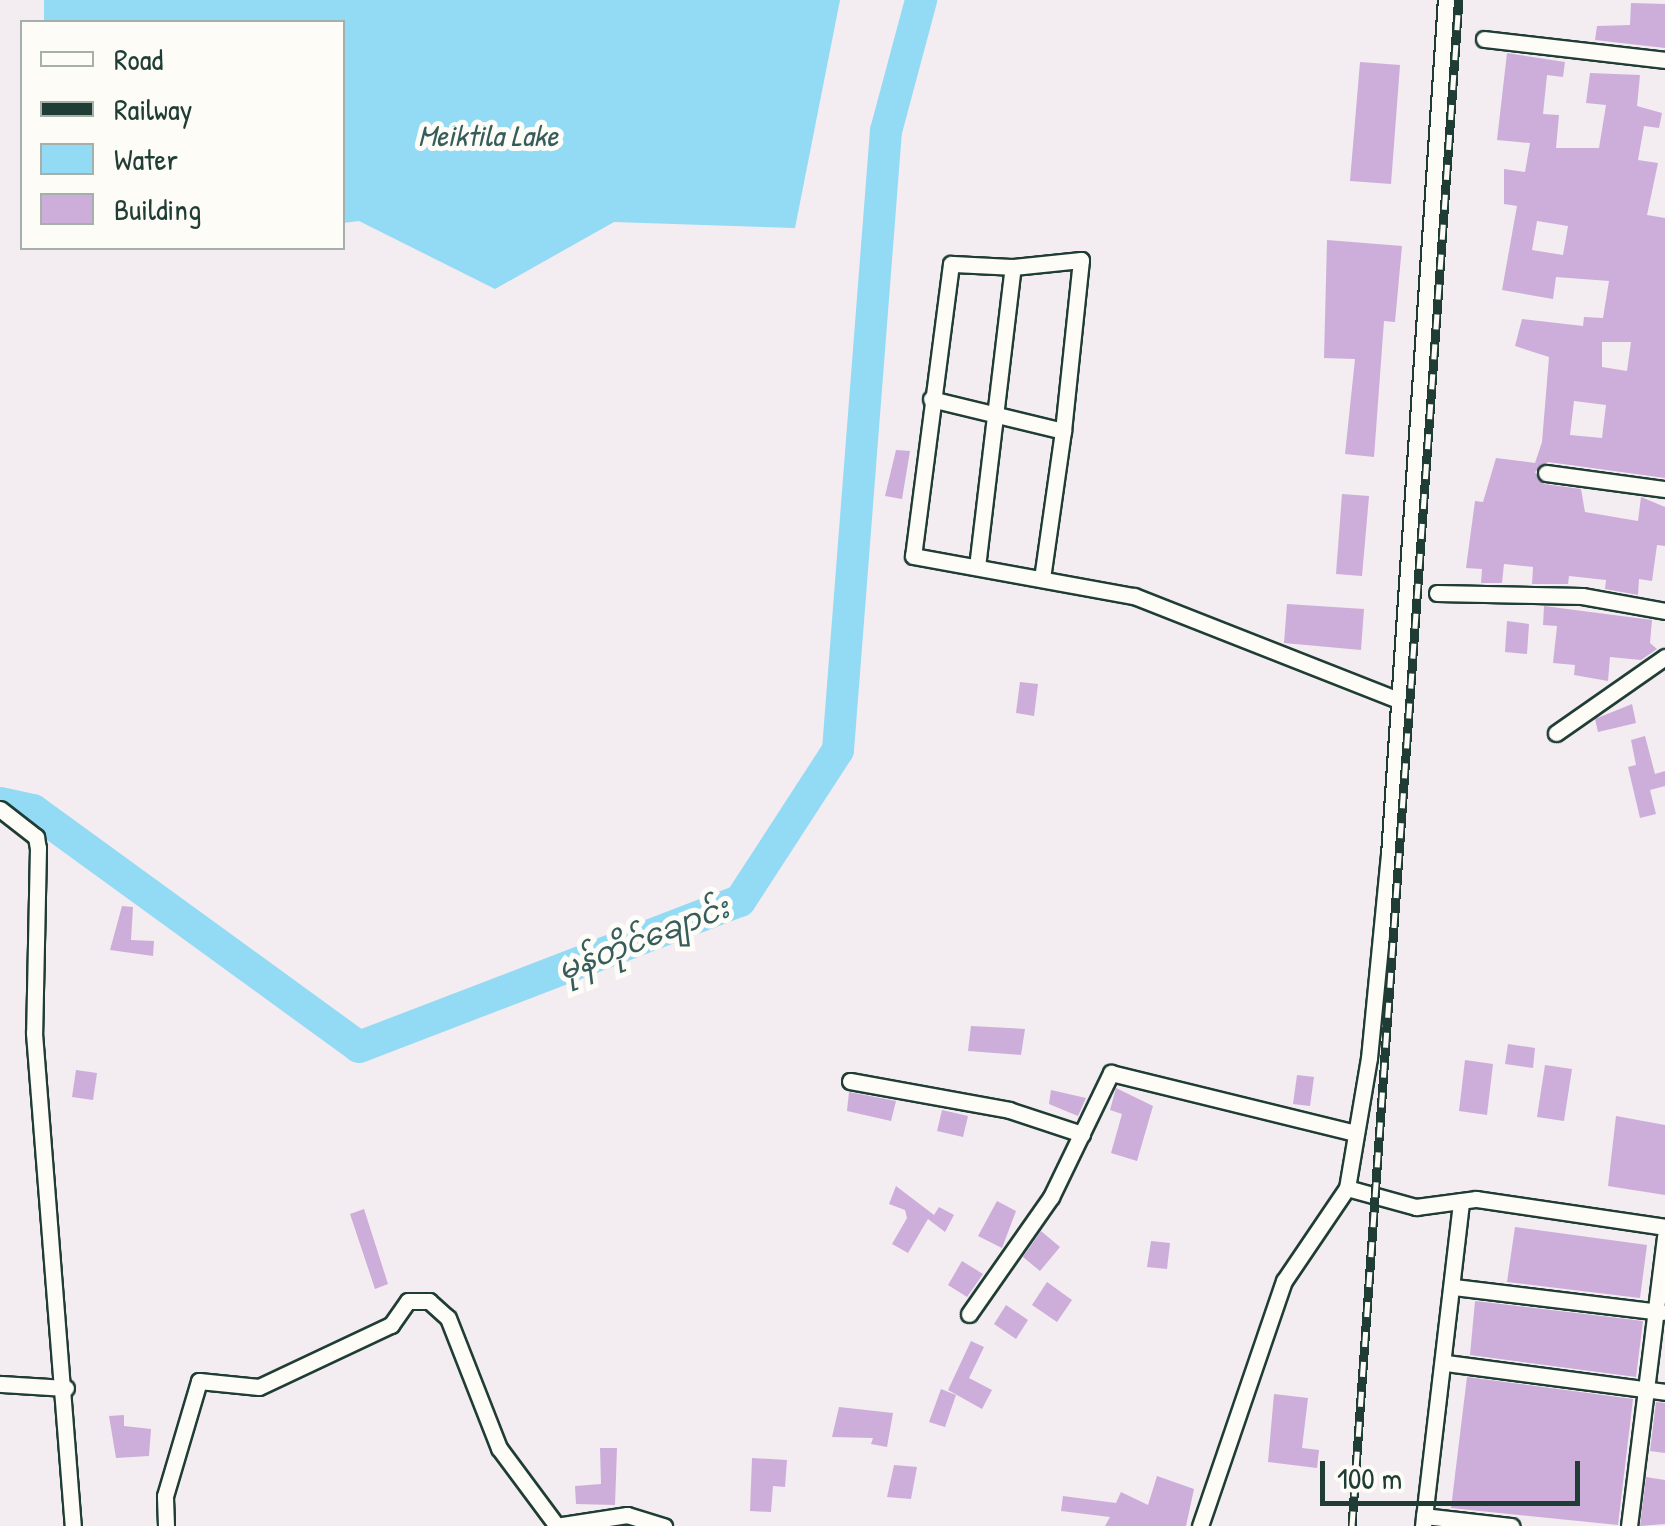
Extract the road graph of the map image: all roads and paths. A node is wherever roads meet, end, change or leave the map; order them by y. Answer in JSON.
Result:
{"nodes":[{"id":1,"x":1446,"y":0,"type":"edge"},
{"id":2,"x":1484,"y":39,"type":"dead end"},
{"id":3,"x":1665,"y":60,"type":"edge"},
{"id":4,"x":1014,"y":267,"type":"junction"},
{"id":5,"x":930,"y":399,"type":"junction"},
{"id":6,"x":998,"y":415,"type":"junction"},
{"id":7,"x":1062,"y":431,"type":"junction"},
{"id":8,"x":1546,"y":473,"type":"dead end"},
{"id":9,"x":1665,"y":490,"type":"edge"},
{"id":10,"x":977,"y":568,"type":"junction"},
{"id":11,"x":1042,"y":579,"type":"junction"},
{"id":12,"x":1438,"y":592,"type":"dead end"},
{"id":13,"x":1665,"y":611,"type":"edge"},
{"id":14,"x":1665,"y":657,"type":"edge"},
{"id":15,"x":1398,"y":700,"type":"junction"},
{"id":16,"x":1556,"y":733,"type":"dead end"},
{"id":17,"x":0,"y":809,"type":"edge"},
{"id":18,"x":850,"y":1081,"type":"dead end"},
{"id":19,"x":1356,"y":1133,"type":"junction"},
{"id":20,"x":1082,"y":1134,"type":"junction"},
{"id":21,"x":1346,"y":1188,"type":"junction"},
{"id":22,"x":1461,"y":1201,"type":"junction"},
{"id":23,"x":1665,"y":1227,"type":"edge"},
{"id":24,"x":1665,"y":1236,"type":"edge"},
{"id":25,"x":1454,"y":1287,"type":"junction"},
{"id":26,"x":1660,"y":1312,"type":"edge"},
{"id":27,"x":969,"y":1314,"type":"dead end"},
{"id":28,"x":1446,"y":1362,"type":"junction"},
{"id":29,"x":0,"y":1384,"type":"edge"},
{"id":30,"x":66,"y":1388,"type":"junction"},
{"id":31,"x":1657,"y":1390,"type":"edge"},
{"id":32,"x":1423,"y":1521,"type":"edge"},
{"id":33,"x":73,"y":1526,"type":"edge"},
{"id":34,"x":166,"y":1526,"type":"edge"},
{"id":35,"x":556,"y":1526,"type":"edge"},
{"id":36,"x":664,"y":1526,"type":"edge"},
{"id":37,"x":1200,"y":1526,"type":"edge"},
{"id":38,"x":1511,"y":1526,"type":"edge"},
{"id":39,"x":1629,"y":1526,"type":"edge"}],
"edges":[{"from":1,"to":15,"type":"street"},
{"from":2,"to":3,"type":"street"},
{"from":4,"to":5,"type":"street"},
{"from":4,"to":6,"type":"street"},
{"from":4,"to":7,"type":"street"},
{"from":5,"to":6,"type":"street"},
{"from":5,"to":10,"type":"street"},
{"from":6,"to":7,"type":"street"},
{"from":6,"to":10,"type":"street"},
{"from":7,"to":11,"type":"street"},
{"from":8,"to":9,"type":"street"},
{"from":10,"to":11,"type":"street"},
{"from":11,"to":15,"type":"street"},
{"from":12,"to":13,"type":"street"},
{"from":14,"to":16,"type":"street"},
{"from":15,"to":19,"type":"street"},
{"from":17,"to":30,"type":"street"},
{"from":18,"to":20,"type":"street"},
{"from":19,"to":20,"type":"street"},
{"from":19,"to":21,"type":"street"},
{"from":20,"to":27,"type":"street"},
{"from":21,"to":22,"type":"street"},
{"from":21,"to":37,"type":"street"},
{"from":22,"to":23,"type":"street"},
{"from":22,"to":25,"type":"street"},
{"from":24,"to":26,"type":"street"},
{"from":25,"to":26,"type":"street"},
{"from":25,"to":28,"type":"street"},
{"from":26,"to":31,"type":"street"},
{"from":28,"to":31,"type":"street"},
{"from":28,"to":32,"type":"street"},
{"from":29,"to":30,"type":"street"},
{"from":30,"to":33,"type":"street"},
{"from":31,"to":39,"type":"street"},
{"from":32,"to":38,"type":"street"},
{"from":34,"to":35,"type":"street"},
{"from":35,"to":36,"type":"street"}]}
